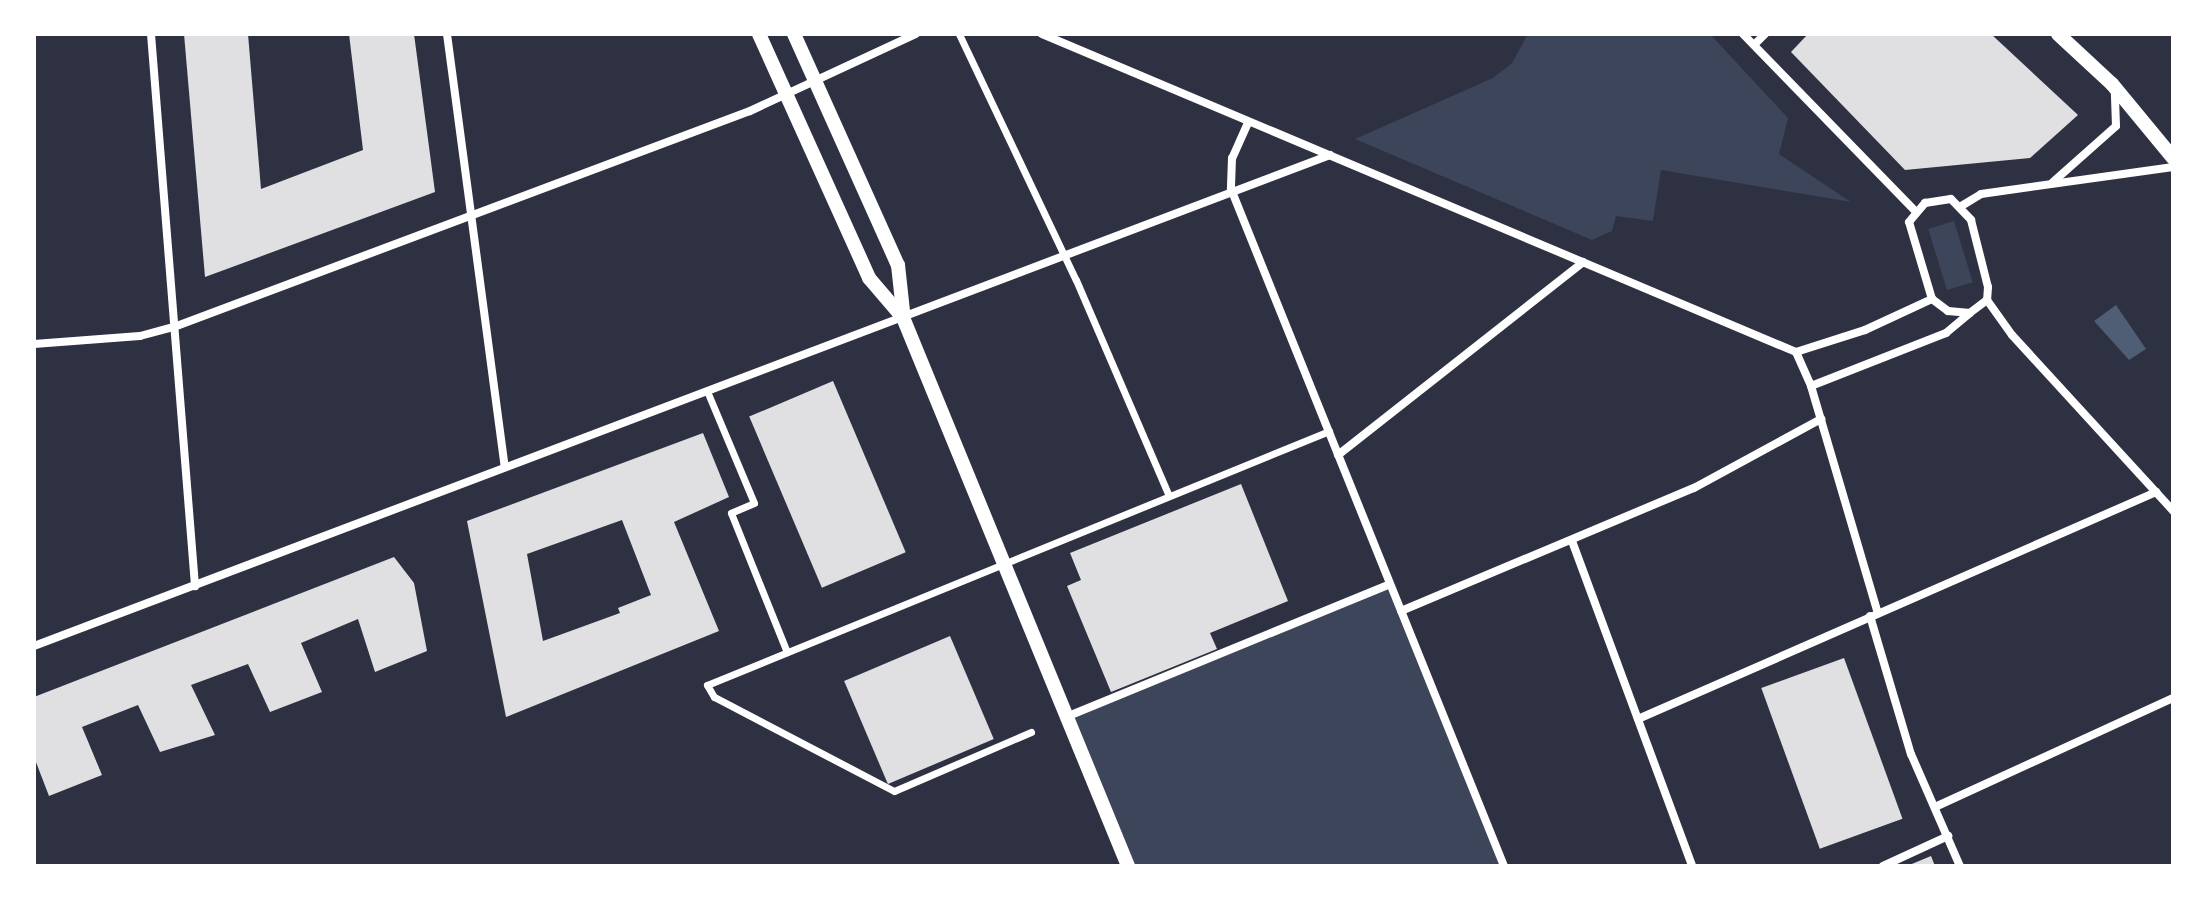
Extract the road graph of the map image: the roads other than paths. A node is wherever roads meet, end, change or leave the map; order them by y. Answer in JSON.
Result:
{"nodes":[{"id":1,"x":151,"y":34,"type":"edge"},
{"id":2,"x":447,"y":34,"type":"edge"},
{"id":3,"x":759,"y":34,"type":"edge"},
{"id":4,"x":794,"y":34,"type":"edge"},
{"id":5,"x":916,"y":34,"type":"edge"},
{"id":6,"x":959,"y":34,"type":"edge"},
{"id":7,"x":1042,"y":34,"type":"edge"},
{"id":8,"x":1743,"y":34,"type":"edge"},
{"id":9,"x":1765,"y":34,"type":"edge"},
{"id":10,"x":2058,"y":34,"type":"edge"},
{"id":11,"x":1754,"y":45,"type":"junction"},
{"id":12,"x":815,"y":82,"type":"junction"},
{"id":13,"x":2112,"y":84,"type":"junction"},
{"id":14,"x":786,"y":95,"type":"junction"},
{"id":15,"x":1247,"y":125,"type":"junction"},
{"id":16,"x":1330,"y":155,"type":"junction"},
{"id":17,"x":2173,"y":158,"type":"edge"},
{"id":18,"x":2173,"y":167,"type":"edge"},
{"id":19,"x":2051,"y":184,"type":"junction"},
{"id":20,"x":1231,"y":189,"type":"junction"},
{"id":21,"x":1963,"y":205,"type":"junction"},
{"id":22,"x":1915,"y":211,"type":"junction"},
{"id":23,"x":471,"y":216,"type":"junction"},
{"id":24,"x":1060,"y":254,"type":"junction"},
{"id":25,"x":1583,"y":262,"type":"junction"},
{"id":26,"x":1932,"y":299,"type":"junction"},
{"id":27,"x":1987,"y":300,"type":"junction"},
{"id":28,"x":1970,"y":313,"type":"junction"},
{"id":29,"x":904,"y":320,"type":"junction"},
{"id":30,"x":174,"y":327,"type":"junction"},
{"id":31,"x":34,"y":344,"type":"edge"},
{"id":32,"x":1796,"y":352,"type":"junction"},
{"id":33,"x":1811,"y":386,"type":"junction"},
{"id":34,"x":707,"y":391,"type":"junction"},
{"id":35,"x":1821,"y":419,"type":"junction"},
{"id":36,"x":1329,"y":431,"type":"junction"},
{"id":37,"x":1338,"y":455,"type":"junction"},
{"id":38,"x":505,"y":466,"type":"junction"},
{"id":39,"x":2156,"y":492,"type":"junction"},
{"id":40,"x":1169,"y":496,"type":"junction"},
{"id":41,"x":2173,"y":511,"type":"edge"},
{"id":42,"x":1572,"y":541,"type":"junction"},
{"id":43,"x":1006,"y":562,"type":"junction"},
{"id":44,"x":1390,"y":584,"type":"junction"},
{"id":45,"x":195,"y":586,"type":"junction"},
{"id":46,"x":1401,"y":611,"type":"junction"},
{"id":47,"x":1874,"y":615,"type":"junction"},
{"id":48,"x":34,"y":646,"type":"edge"},
{"id":49,"x":787,"y":652,"type":"junction"},
{"id":50,"x":2173,"y":698,"type":"edge"},
{"id":51,"x":1066,"y":717,"type":"junction"},
{"id":52,"x":1638,"y":719,"type":"junction"},
{"id":53,"x":1031,"y":732,"type":"dead end"},
{"id":54,"x":1935,"y":807,"type":"junction"},
{"id":55,"x":1948,"y":836,"type":"junction"},
{"id":56,"x":1128,"y":866,"type":"edge"},
{"id":57,"x":1504,"y":866,"type":"edge"},
{"id":58,"x":1692,"y":866,"type":"edge"},
{"id":59,"x":1883,"y":866,"type":"edge"},
{"id":60,"x":1960,"y":866,"type":"edge"}],
"edges":[{"from":1,"to":30,"type":"street"},
{"from":2,"to":23,"type":"street"},
{"from":3,"to":14,"type":"main road"},
{"from":4,"to":12,"type":"main road"},
{"from":5,"to":12,"type":"street"},
{"from":6,"to":24,"type":"street"},
{"from":7,"to":15,"type":"street"},
{"from":8,"to":11,"type":"street"},
{"from":9,"to":11,"type":"street"},
{"from":10,"to":13,"type":"main road"},
{"from":11,"to":22,"type":"street"},
{"from":12,"to":14,"type":"street"},
{"from":12,"to":29,"type":"main road"},
{"from":13,"to":17,"type":"main road"},
{"from":13,"to":19,"type":"street"},
{"from":14,"to":23,"type":"street"},
{"from":14,"to":29,"type":"main road"},
{"from":15,"to":16,"type":"street"},
{"from":15,"to":20,"type":"street"},
{"from":16,"to":20,"type":"street"},
{"from":16,"to":25,"type":"street"},
{"from":18,"to":19,"type":"street"},
{"from":19,"to":21,"type":"street"},
{"from":20,"to":24,"type":"street"},
{"from":20,"to":36,"type":"street"},
{"from":21,"to":22,"type":"street"},
{"from":21,"to":27,"type":"street"},
{"from":22,"to":26,"type":"street"},
{"from":23,"to":30,"type":"street"},
{"from":23,"to":38,"type":"street"},
{"from":24,"to":29,"type":"street"},
{"from":24,"to":40,"type":"street"},
{"from":25,"to":32,"type":"street"},
{"from":25,"to":37,"type":"street"},
{"from":26,"to":28,"type":"street"},
{"from":26,"to":32,"type":"street"},
{"from":27,"to":28,"type":"street"},
{"from":27,"to":39,"type":"street"},
{"from":28,"to":33,"type":"street"},
{"from":29,"to":34,"type":"street"},
{"from":29,"to":43,"type":"main road"},
{"from":30,"to":31,"type":"street"},
{"from":30,"to":45,"type":"street"},
{"from":32,"to":33,"type":"street"},
{"from":33,"to":35,"type":"street"},
{"from":34,"to":38,"type":"street"},
{"from":34,"to":49,"type":"street"},
{"from":35,"to":42,"type":"street"},
{"from":35,"to":47,"type":"street"},
{"from":36,"to":37,"type":"street"},
{"from":36,"to":40,"type":"street"},
{"from":37,"to":44,"type":"street"},
{"from":38,"to":45,"type":"street"},
{"from":39,"to":41,"type":"street"},
{"from":39,"to":47,"type":"street"},
{"from":40,"to":43,"type":"street"},
{"from":42,"to":46,"type":"street"},
{"from":42,"to":52,"type":"street"},
{"from":43,"to":49,"type":"street"},
{"from":43,"to":51,"type":"main road"},
{"from":44,"to":46,"type":"street"},
{"from":44,"to":51,"type":"street"},
{"from":45,"to":48,"type":"street"},
{"from":46,"to":57,"type":"street"},
{"from":47,"to":52,"type":"street"},
{"from":47,"to":54,"type":"street"},
{"from":49,"to":53,"type":"street"},
{"from":50,"to":54,"type":"street"},
{"from":51,"to":56,"type":"main road"},
{"from":52,"to":58,"type":"street"},
{"from":54,"to":55,"type":"street"},
{"from":55,"to":59,"type":"street"},
{"from":55,"to":60,"type":"street"}]}
